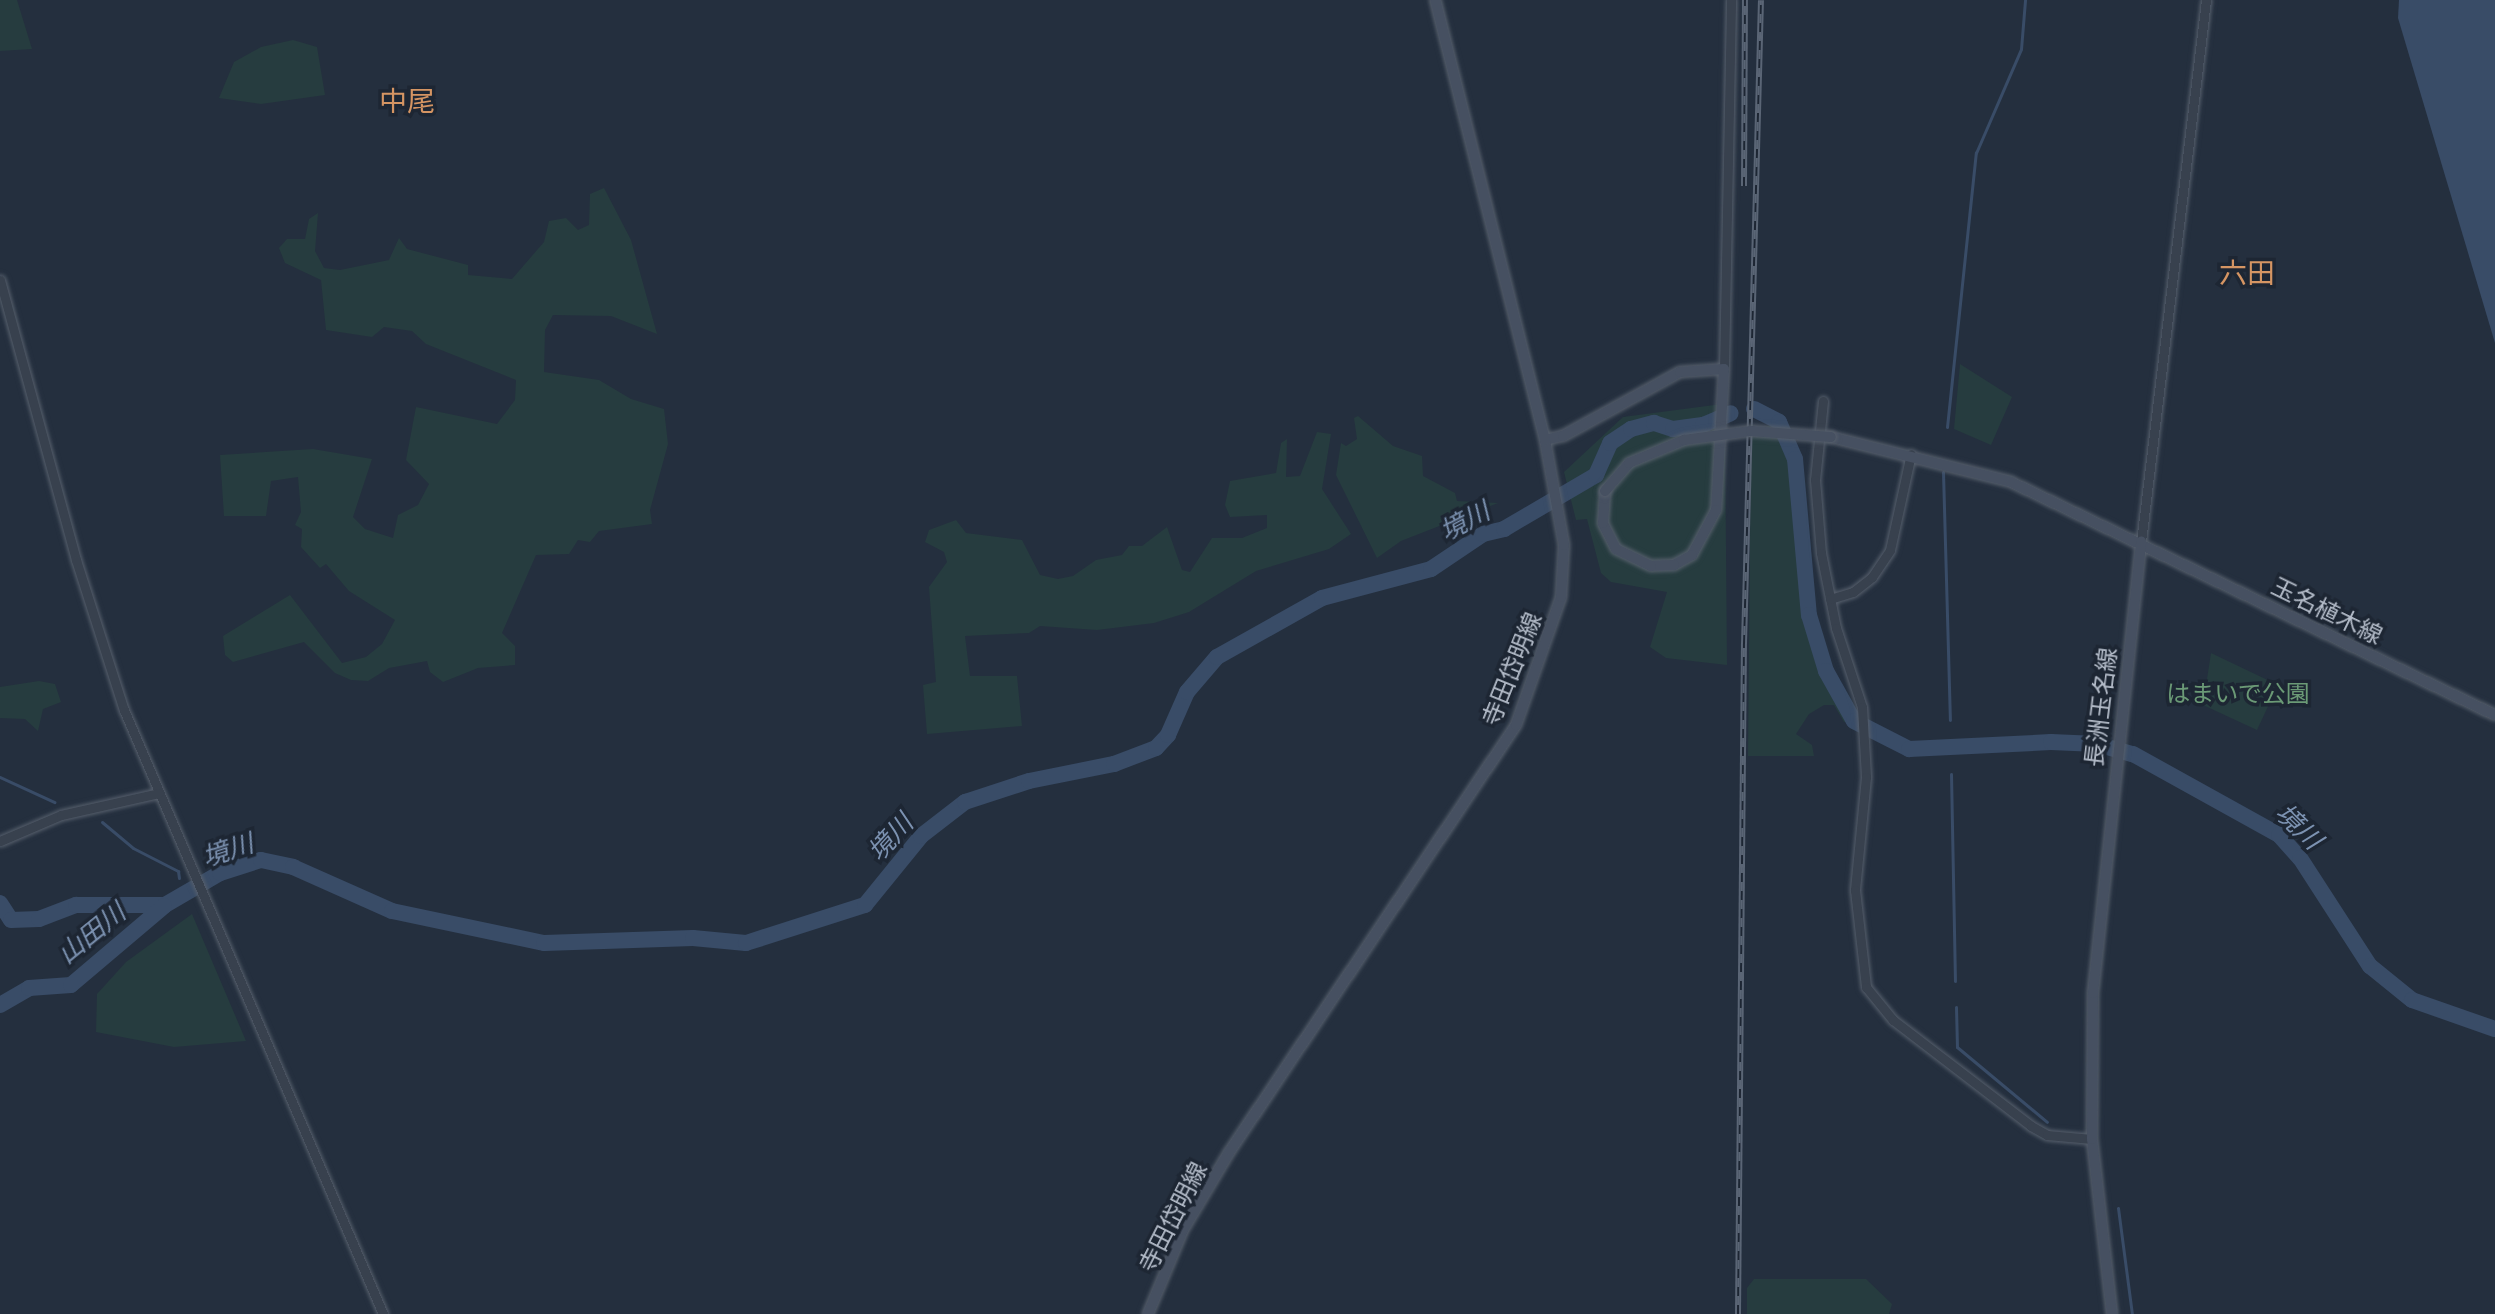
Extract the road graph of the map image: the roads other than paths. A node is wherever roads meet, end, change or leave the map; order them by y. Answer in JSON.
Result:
{"nodes":[{"id":1,"x":1435,"y":0,"type":"edge"},
{"id":2,"x":1731,"y":0,"type":"edge"},
{"id":3,"x":2206,"y":0,"type":"edge"},
{"id":4,"x":0,"y":280,"type":"edge"},
{"id":5,"x":1724,"y":369,"type":"junction"},
{"id":6,"x":1823,"y":401,"type":"dead end"},
{"id":7,"x":1545,"y":440,"type":"junction"},
{"id":8,"x":1911,"y":454,"type":"junction"},
{"id":9,"x":2141,"y":542,"type":"junction"},
{"id":10,"x":1830,"y":599,"type":"junction"},
{"id":11,"x":2495,"y":715,"type":"edge"},
{"id":12,"x":159,"y":793,"type":"junction"},
{"id":13,"x":0,"y":841,"type":"edge"},
{"id":14,"x":2092,"y":1139,"type":"junction"},
{"id":15,"x":383,"y":1314,"type":"edge"},
{"id":16,"x":1148,"y":1314,"type":"edge"},
{"id":17,"x":2112,"y":1314,"type":"edge"}],
"edges":[{"from":1,"to":7,"type":"main road","name":"寺田岱明線"},
{"from":2,"to":5,"type":"street"},
{"from":3,"to":9,"type":"street"},
{"from":4,"to":12,"type":"street"},
{"from":5,"to":7,"type":"main road"},
{"from":5,"to":8,"type":"main road","bridge":true},
{"from":6,"to":10,"type":"street"},
{"from":7,"to":16,"type":"main road","name":"寺田岱明線"},
{"from":8,"to":9,"type":"main road"},
{"from":8,"to":10,"type":"street"},
{"from":9,"to":11,"type":"main road","name":"玉名植木線"},
{"from":9,"to":14,"type":"main road","name":"長洲玉名線"},
{"from":10,"to":14,"type":"street"},
{"from":12,"to":13,"type":"street"},
{"from":12,"to":15,"type":"street"},
{"from":14,"to":17,"type":"main road","name":"長洲玉名線"}]}
